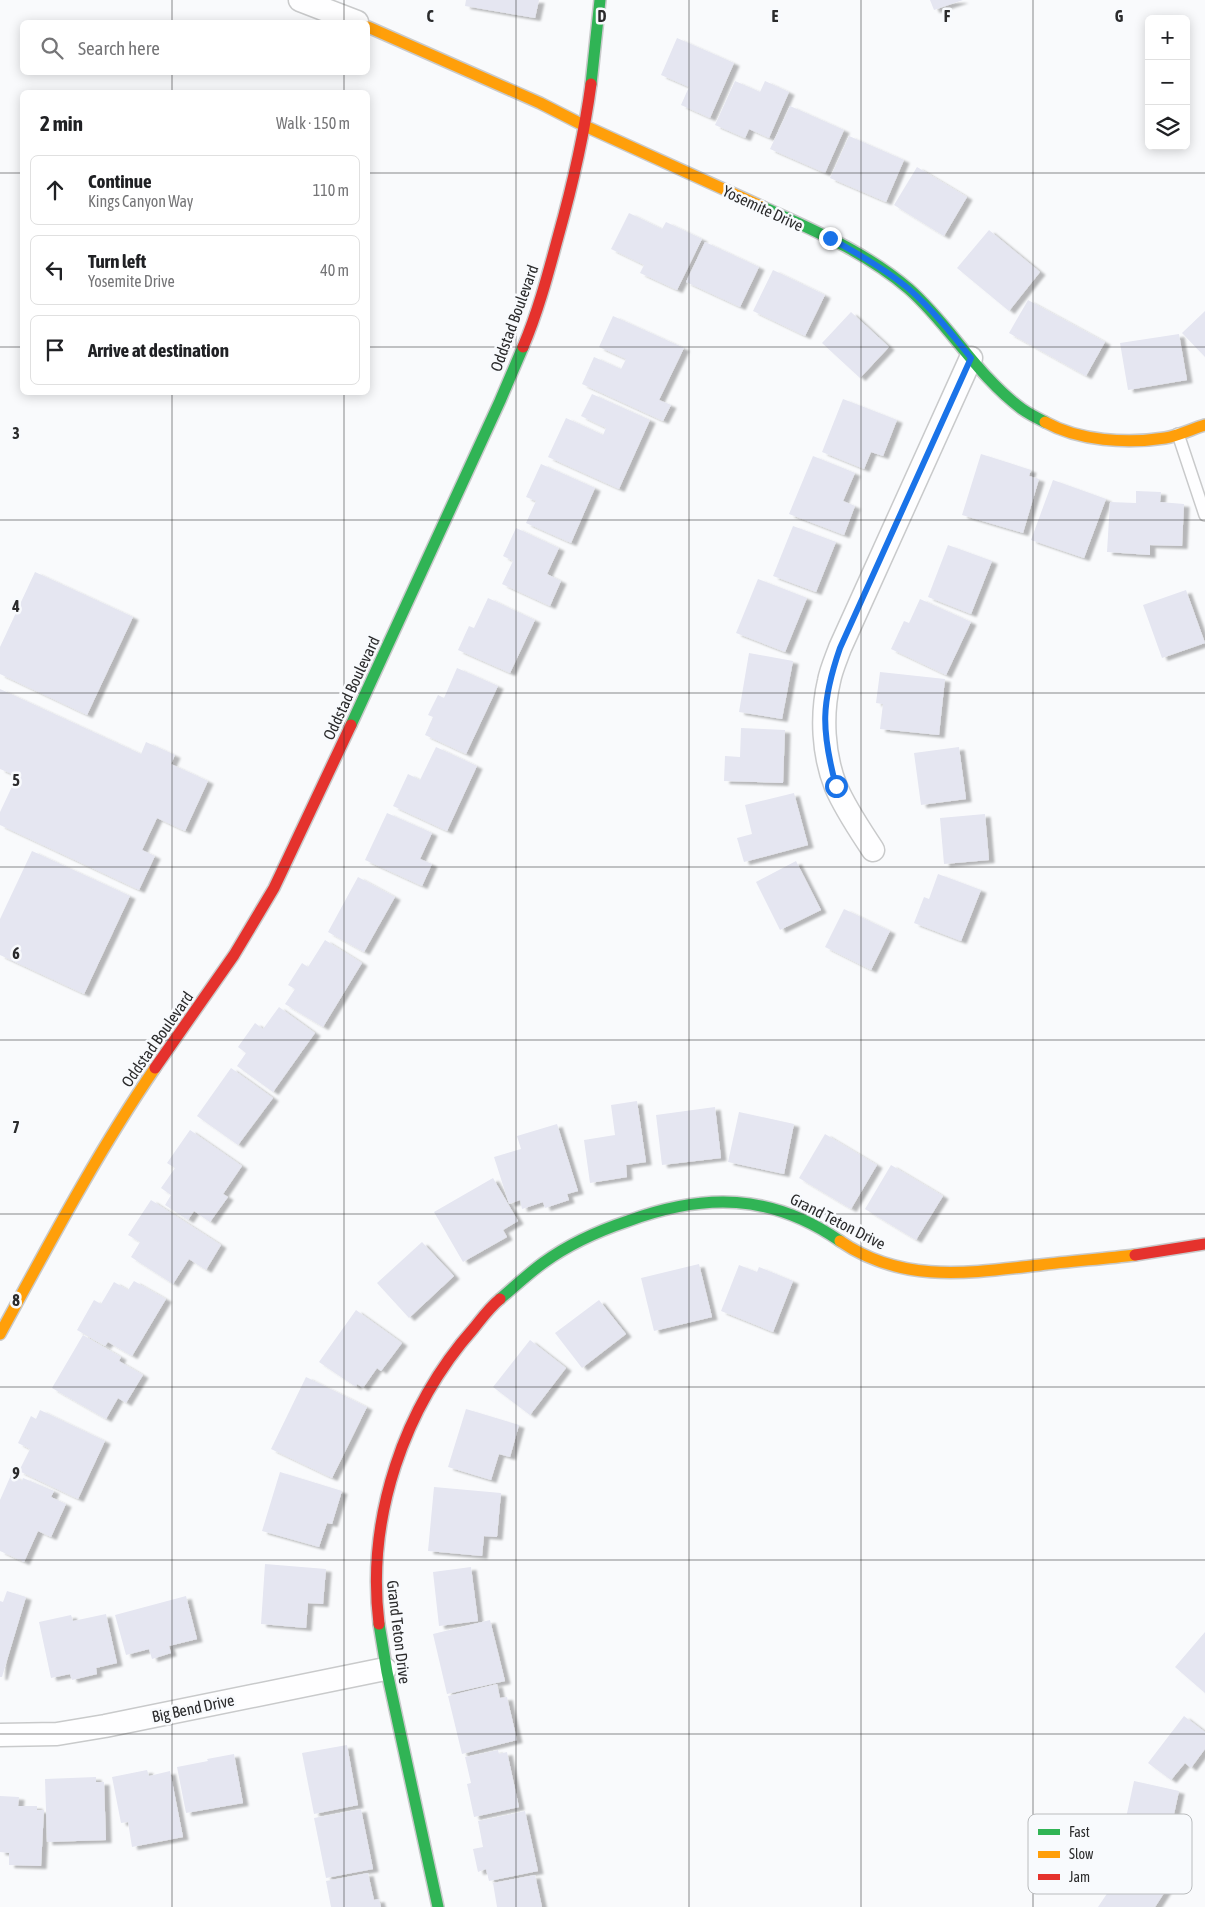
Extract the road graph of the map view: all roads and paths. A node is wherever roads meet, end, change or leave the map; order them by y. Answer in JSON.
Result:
{"nodes":[{"id":1,"x":300,"y":0,"type":"edge"},
{"id":2,"x":600,"y":0,"type":"edge"},
{"id":3,"x":352,"y":20,"type":"edge"},
{"id":4,"x":370,"y":28,"type":"edge"},
{"id":5,"x":584,"y":126,"type":"junction"},
{"id":6,"x":971,"y":358,"type":"junction"},
{"id":7,"x":1205,"y":425,"type":"edge"},
{"id":8,"x":1178,"y":434,"type":"junction"},
{"id":9,"x":1205,"y":515,"type":"edge"},
{"id":10,"x":873,"y":850,"type":"dead end"},
{"id":11,"x":1205,"y":1244,"type":"edge"},
{"id":12,"x":0,"y":1334,"type":"edge"},
{"id":13,"x":385,"y":1669,"type":"junction"},
{"id":14,"x":0,"y":1735,"type":"edge"},
{"id":15,"x":438,"y":1907,"type":"edge"}],
"edges":[{"from":1,"to":3,"type":"street"},
{"from":2,"to":5,"type":"street","name":"Oddstad Boulevard"},
{"from":4,"to":5,"type":"street","name":"Yosemite Drive"},
{"from":5,"to":6,"type":"street","name":"Yosemite Drive"},
{"from":5,"to":12,"type":"street","name":"Oddstad Boulevard"},
{"from":6,"to":8,"type":"street","name":"Yosemite Drive"},
{"from":6,"to":10,"type":"street"},
{"from":7,"to":8,"type":"street","name":"Yosemite Drive"},
{"from":8,"to":9,"type":"lane"},
{"from":11,"to":13,"type":"street","name":"Grand Teton Drive"},
{"from":13,"to":14,"type":"street","name":"Big Bend Drive"},
{"from":13,"to":15,"type":"street","name":"Grand Teton Drive"}]}
